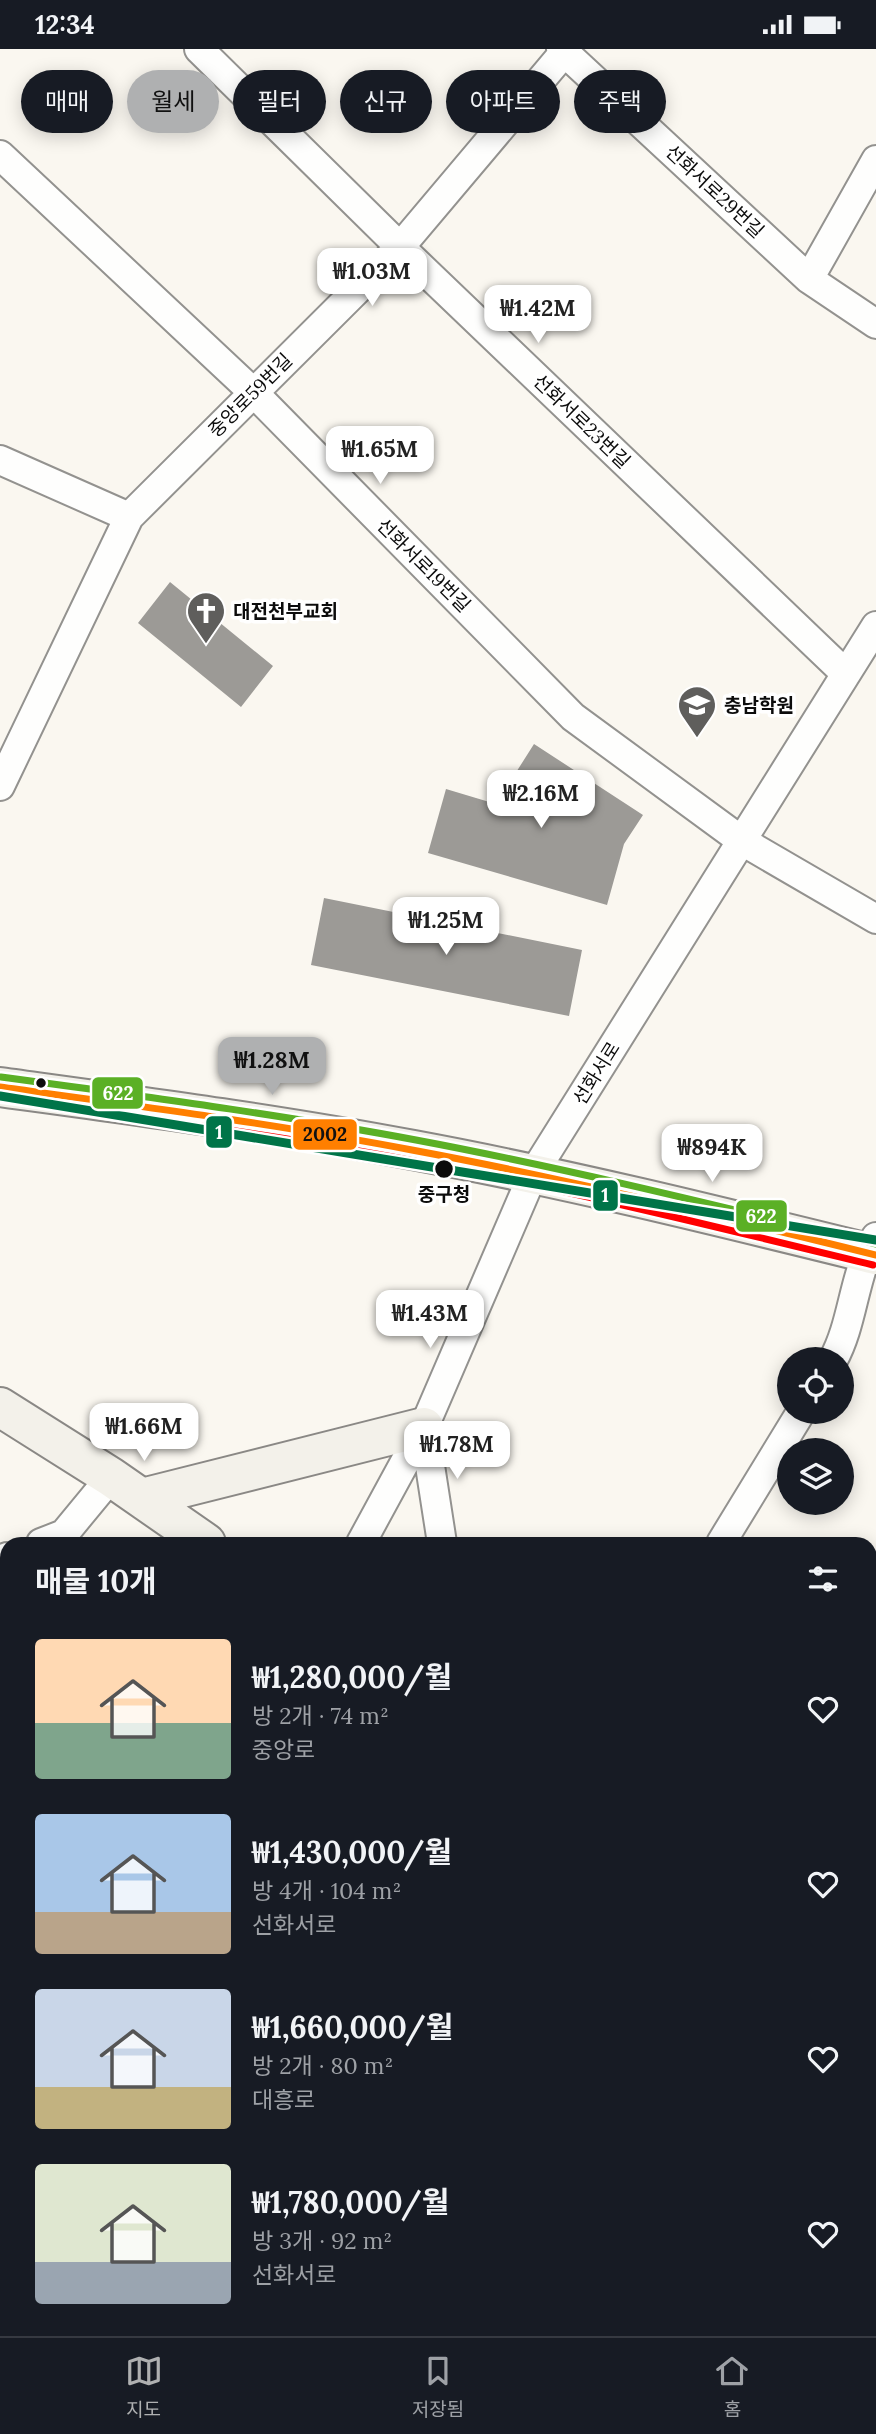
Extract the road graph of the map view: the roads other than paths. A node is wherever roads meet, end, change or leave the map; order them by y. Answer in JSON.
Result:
{"nodes":[{"id":1,"x":199,"y":49,"type":"edge"},
{"id":2,"x":564,"y":50,"type":"edge"},
{"id":3,"x":0,"y":155,"type":"edge"},
{"id":4,"x":876,"y":160,"type":"edge"},
{"id":5,"x":400,"y":247,"type":"junction"},
{"id":6,"x":809,"y":279,"type":"junction"},
{"id":7,"x":876,"y":324,"type":"edge"},
{"id":8,"x":253,"y":391,"type":"junction"},
{"id":9,"x":0,"y":460,"type":"edge"},
{"id":10,"x":129,"y":517,"type":"junction"},
{"id":11,"x":876,"y":626,"type":"edge"},
{"id":12,"x":846,"y":674,"type":"junction"},
{"id":13,"x":0,"y":786,"type":"edge"},
{"id":14,"x":742,"y":841,"type":"junction"},
{"id":15,"x":876,"y":919,"type":"edge"},
{"id":16,"x":0,"y":1087,"type":"edge"},
{"id":17,"x":533,"y":1174,"type":"junction"},
{"id":18,"x":873,"y":1249,"type":"edge"},
{"id":19,"x":838,"y":1347,"type":"edge"},
{"id":20,"x":0,"y":1407,"type":"edge"},
{"id":21,"x":794,"y":1424,"type":"edge"},
{"id":22,"x":424,"y":1427,"type":"junction"},
{"id":23,"x":111,"y":1476,"type":"junction"},
{"id":24,"x":142,"y":1498,"type":"junction"},
{"id":25,"x":56,"y":1537,"type":"edge"},
{"id":26,"x":197,"y":1537,"type":"edge"},
{"id":27,"x":364,"y":1537,"type":"edge"},
{"id":28,"x":441,"y":1537,"type":"edge"},
{"id":29,"x":724,"y":1537,"type":"edge"}],
"edges":[{"from":1,"to":5,"type":"street","name":"선화서로23번길"},
{"from":2,"to":5,"type":"street","name":"중앙로59번길"},
{"from":2,"to":6,"type":"street","name":"선화서로29번길"},
{"from":3,"to":8,"type":"street","name":"선화서로19번길"},
{"from":4,"to":6,"type":"street"},
{"from":5,"to":8,"type":"street","name":"중앙로59번길"},
{"from":5,"to":12,"type":"street","name":"선화서로23번길"},
{"from":6,"to":7,"type":"street","name":"선화서로29번길"},
{"from":8,"to":10,"type":"street","name":"중앙로59번길"},
{"from":8,"to":14,"type":"street","name":"선화서로19번길"},
{"from":9,"to":10,"type":"street"},
{"from":10,"to":13,"type":"street","name":"중앙로59번길"},
{"from":11,"to":12,"type":"street","name":"선화서로"},
{"from":12,"to":14,"type":"street","name":"선화서로"},
{"from":14,"to":15,"type":"street","name":"선화서로19번길"},
{"from":14,"to":17,"type":"street","name":"선화서로"},
{"from":16,"to":17,"type":"main road"},
{"from":17,"to":18,"type":"main road"},
{"from":17,"to":22,"type":"street","name":"선화서로"},
{"from":18,"to":19,"type":"street"},
{"from":20,"to":23,"type":"main road"},
{"from":21,"to":29,"type":"street"},
{"from":22,"to":24,"type":"main road"},
{"from":22,"to":27,"type":"street","name":"선화서로"},
{"from":22,"to":28,"type":"street"},
{"from":23,"to":24,"type":"main road"},
{"from":23,"to":25,"type":"street"},
{"from":24,"to":26,"type":"main road"}]}
